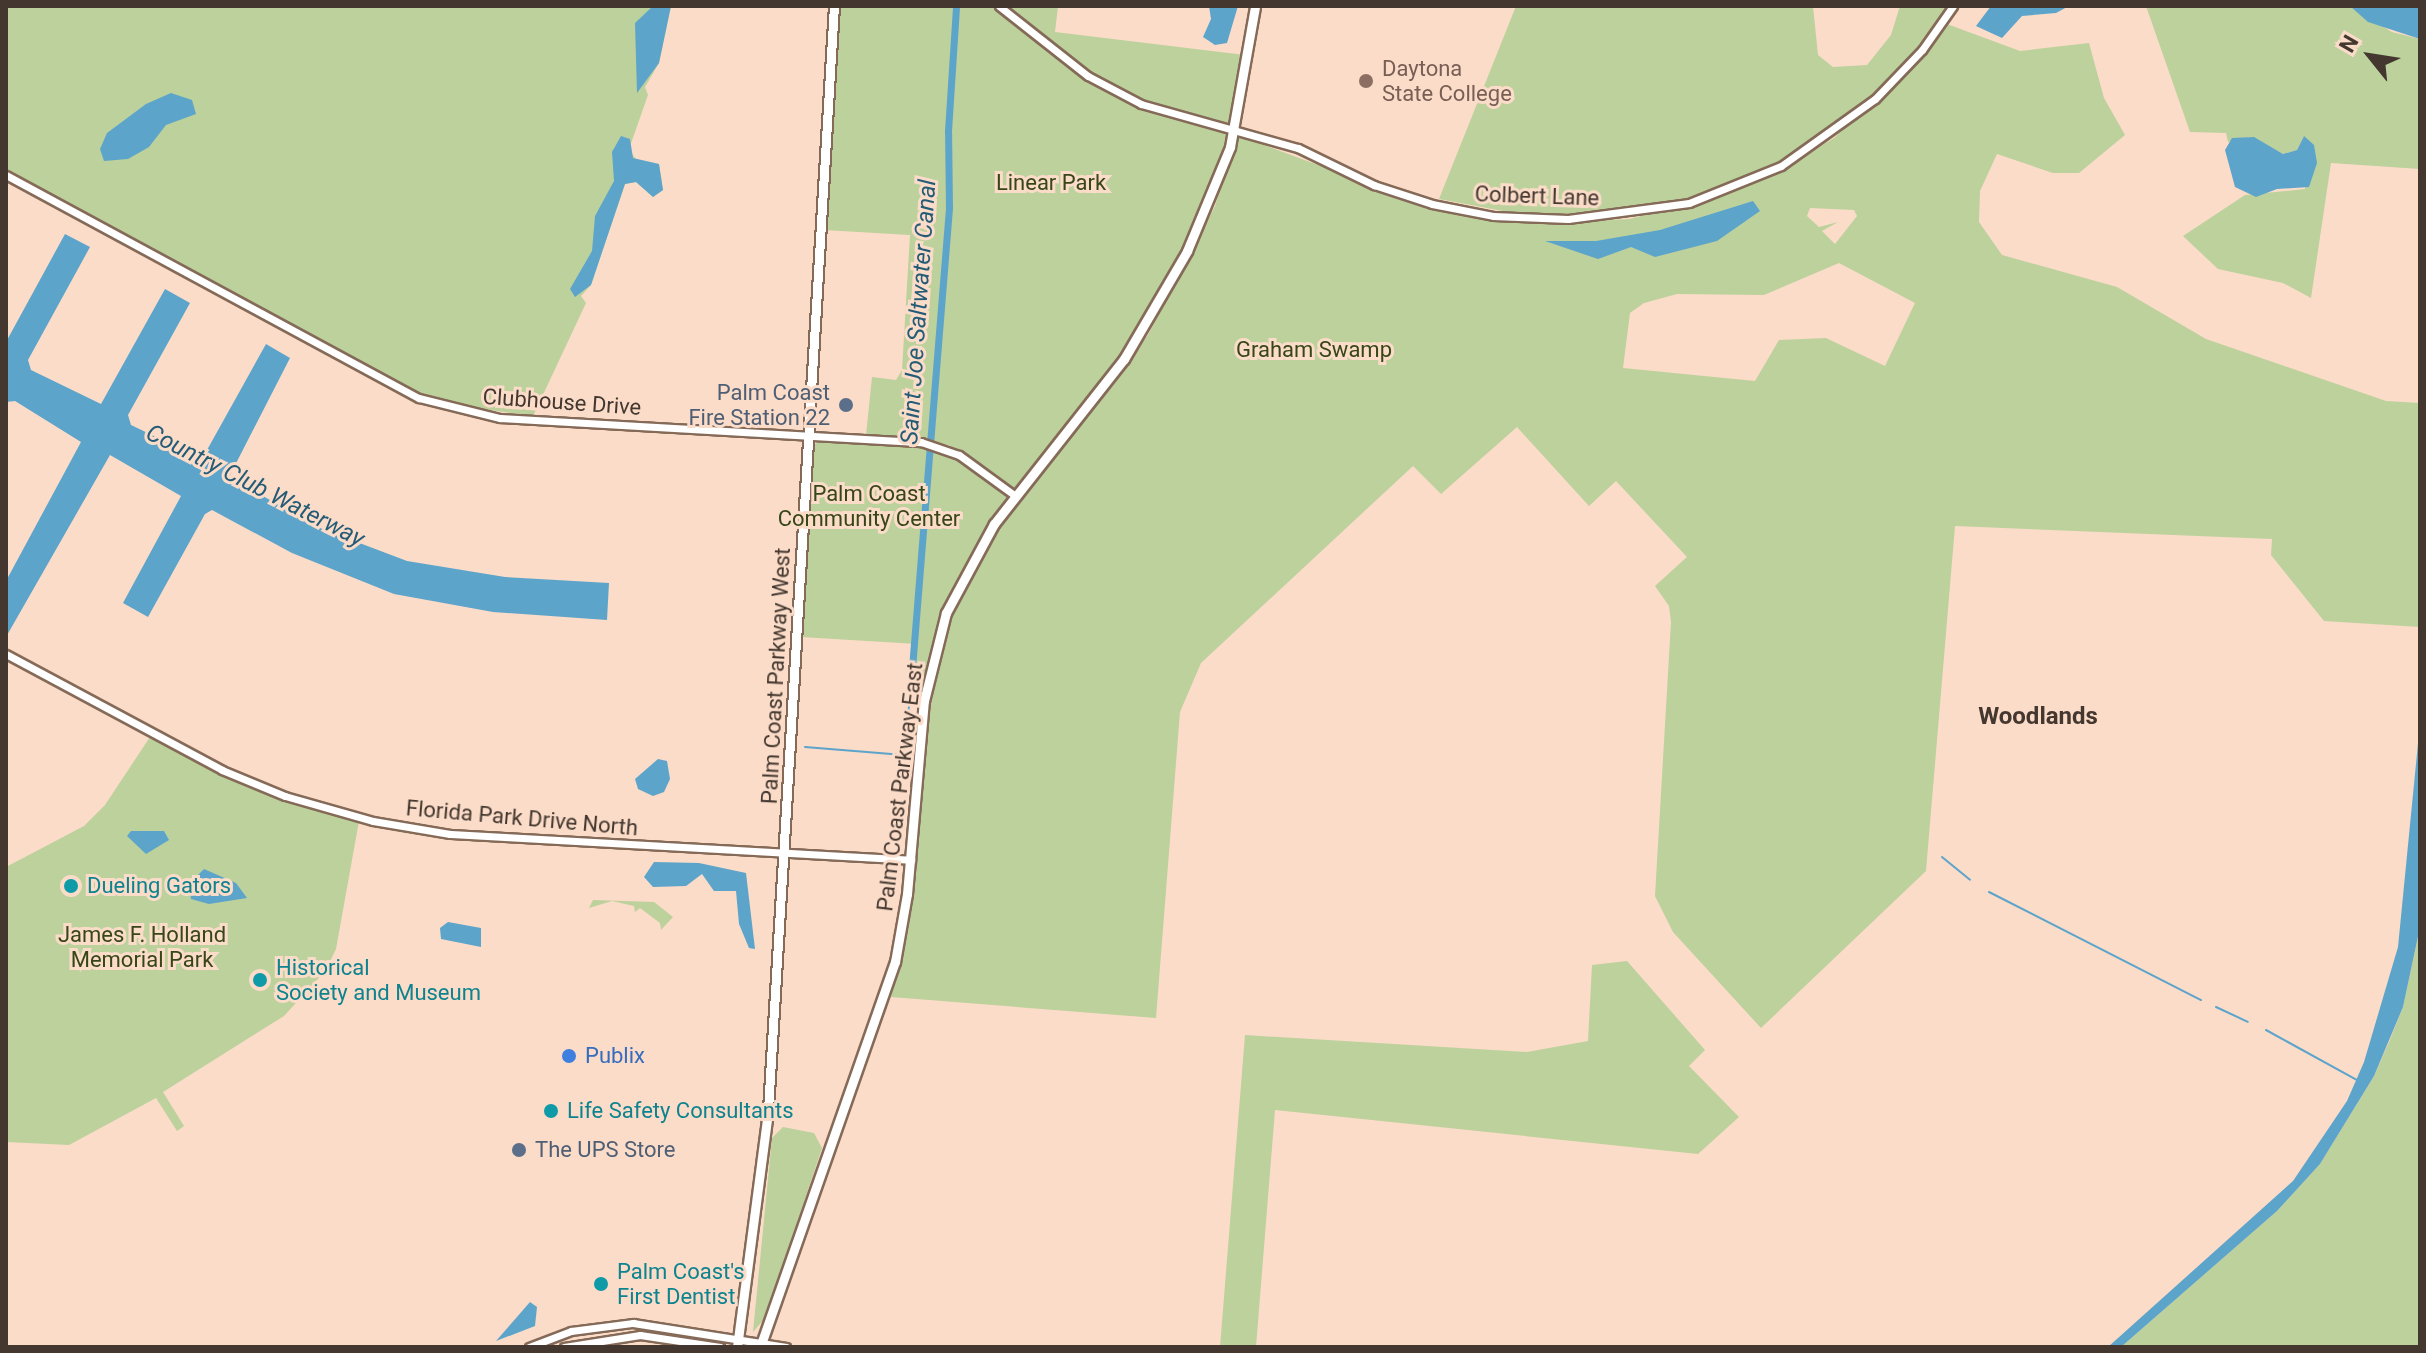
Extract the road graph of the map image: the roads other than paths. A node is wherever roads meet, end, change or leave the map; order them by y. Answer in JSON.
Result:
{"nodes":[{"id":1,"x":834,"y":6,"type":"edge"},
{"id":2,"x":999,"y":6,"type":"edge"},
{"id":3,"x":1255,"y":6,"type":"edge"},
{"id":4,"x":1953,"y":6,"type":"edge"},
{"id":5,"x":1234,"y":131,"type":"junction"},
{"id":6,"x":6,"y":175,"type":"edge"},
{"id":7,"x":808,"y":436,"type":"junction"},
{"id":8,"x":1014,"y":495,"type":"junction"},
{"id":9,"x":6,"y":654,"type":"edge"},
{"id":10,"x":784,"y":854,"type":"junction"},
{"id":11,"x":911,"y":860,"type":"junction"},
{"id":12,"x":769,"y":1323,"type":"junction"},
{"id":13,"x":738,"y":1342,"type":"edge"},
{"id":14,"x":760,"y":1344,"type":"edge"},
{"id":15,"x":784,"y":1346,"type":"edge"},
{"id":16,"x":529,"y":1347,"type":"edge"},
{"id":17,"x":564,"y":1347,"type":"edge"},
{"id":18,"x":720,"y":1347,"type":"edge"}],
"edges":[{"from":1,"to":7,"type":"main road","name":"Palm Coast Parkway West"},
{"from":2,"to":5,"type":"street","name":"Colbert Lane"},
{"from":3,"to":5,"type":"main road","name":"Palm Coast Parkway East"},
{"from":4,"to":5,"type":"street","name":"Colbert Lane"},
{"from":5,"to":8,"type":"main road","name":"Palm Coast Parkway East"},
{"from":6,"to":7,"type":"street","name":"Clubhouse Drive"},
{"from":7,"to":8,"type":"street","name":"Clubhouse Drive"},
{"from":7,"to":10,"type":"main road","name":"Palm Coast Parkway West"},
{"from":8,"to":11,"type":"main road","name":"Palm Coast Parkway East"},
{"from":9,"to":10,"type":"street","name":"Florida Park Drive North"},
{"from":10,"to":11,"type":"street","name":"Florida Park Drive North"},
{"from":10,"to":13,"type":"main road","name":"Palm Coast Parkway West"},
{"from":11,"to":12,"type":"main road","name":"Palm Coast Parkway East"},
{"from":12,"to":14,"type":"main road","name":"Palm Coast Parkway East"},
{"from":12,"to":15,"type":"street"},
{"from":13,"to":14,"type":"street"},
{"from":13,"to":16,"type":"street"},
{"from":14,"to":15,"type":"street"},
{"from":17,"to":18,"type":"street"}]}
